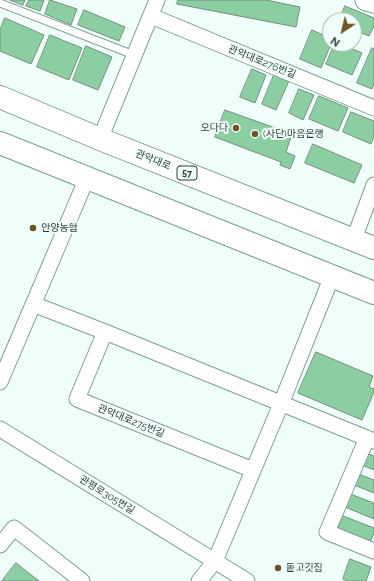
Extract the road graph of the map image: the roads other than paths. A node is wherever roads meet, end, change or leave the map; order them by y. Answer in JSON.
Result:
{"nodes":[{"id":1,"x":157,"y":0,"type":"edge"},
{"id":2,"x":366,"y":0,"type":"edge"},
{"id":3,"x":374,"y":2,"type":"edge"},
{"id":4,"x":0,"y":3,"type":"edge"},
{"id":5,"x":151,"y":16,"type":"junction"},
{"id":6,"x":134,"y":55,"type":"junction"},
{"id":7,"x":0,"y":97,"type":"edge"},
{"id":8,"x":374,"y":108,"type":"edge"},
{"id":9,"x":100,"y":139,"type":"junction"},
{"id":10,"x":0,"y":143,"type":"edge"},
{"id":11,"x":87,"y":178,"type":"junction"},
{"id":12,"x":374,"y":185,"type":"edge"},
{"id":13,"x":354,"y":240,"type":"junction"},
{"id":14,"x":374,"y":248,"type":"edge"},
{"id":15,"x":332,"y":276,"type":"junction"},
{"id":16,"x":374,"y":294,"type":"edge"},
{"id":17,"x":33,"y":304,"type":"junction"},
{"id":18,"x":105,"y":332,"type":"junction"},
{"id":19,"x":0,"y":382,"type":"edge"},
{"id":20,"x":281,"y":404,"type":"junction"},
{"id":21,"x":0,"y":429,"type":"edge"},
{"id":22,"x":370,"y":439,"type":"edge"},
{"id":23,"x":253,"y":470,"type":"junction"},
{"id":24,"x":0,"y":545,"type":"edge"},
{"id":25,"x":374,"y":551,"type":"edge"},
{"id":26,"x":215,"y":561,"type":"junction"},
{"id":27,"x":82,"y":581,"type":"edge"},
{"id":28,"x":199,"y":581,"type":"edge"},
{"id":29,"x":247,"y":581,"type":"edge"}],
"edges":[{"from":1,"to":5,"type":"street"},
{"from":2,"to":3,"type":"street"},
{"from":4,"to":6,"type":"lane"},
{"from":5,"to":6,"type":"street"},
{"from":5,"to":8,"type":"street","name":"관악대로276번길"},
{"from":6,"to":9,"type":"street"},
{"from":7,"to":9,"type":"main road","name":"관악대로","number":"57"},
{"from":9,"to":13,"type":"main road","name":"관악대로","number":"57"},
{"from":10,"to":11,"type":"main road"},
{"from":11,"to":15,"type":"main road"},
{"from":11,"to":17,"type":"street"},
{"from":12,"to":13,"type":"street"},
{"from":13,"to":14,"type":"main road","name":"관악대로","number":"57"},
{"from":15,"to":16,"type":"main road"},
{"from":15,"to":20,"type":"street"},
{"from":17,"to":18,"type":"street"},
{"from":17,"to":19,"type":"street"},
{"from":18,"to":20,"type":"street"},
{"from":18,"to":23,"type":"street","name":"관악대로275번길"},
{"from":20,"to":22,"type":"street"},
{"from":20,"to":23,"type":"street"},
{"from":21,"to":26,"type":"street","name":"관평로305번길"},
{"from":22,"to":25,"type":"street"},
{"from":23,"to":26,"type":"street"},
{"from":24,"to":27,"type":"street"},
{"from":26,"to":28,"type":"street"},
{"from":26,"to":29,"type":"street","name":"관평로305번길"}]}
